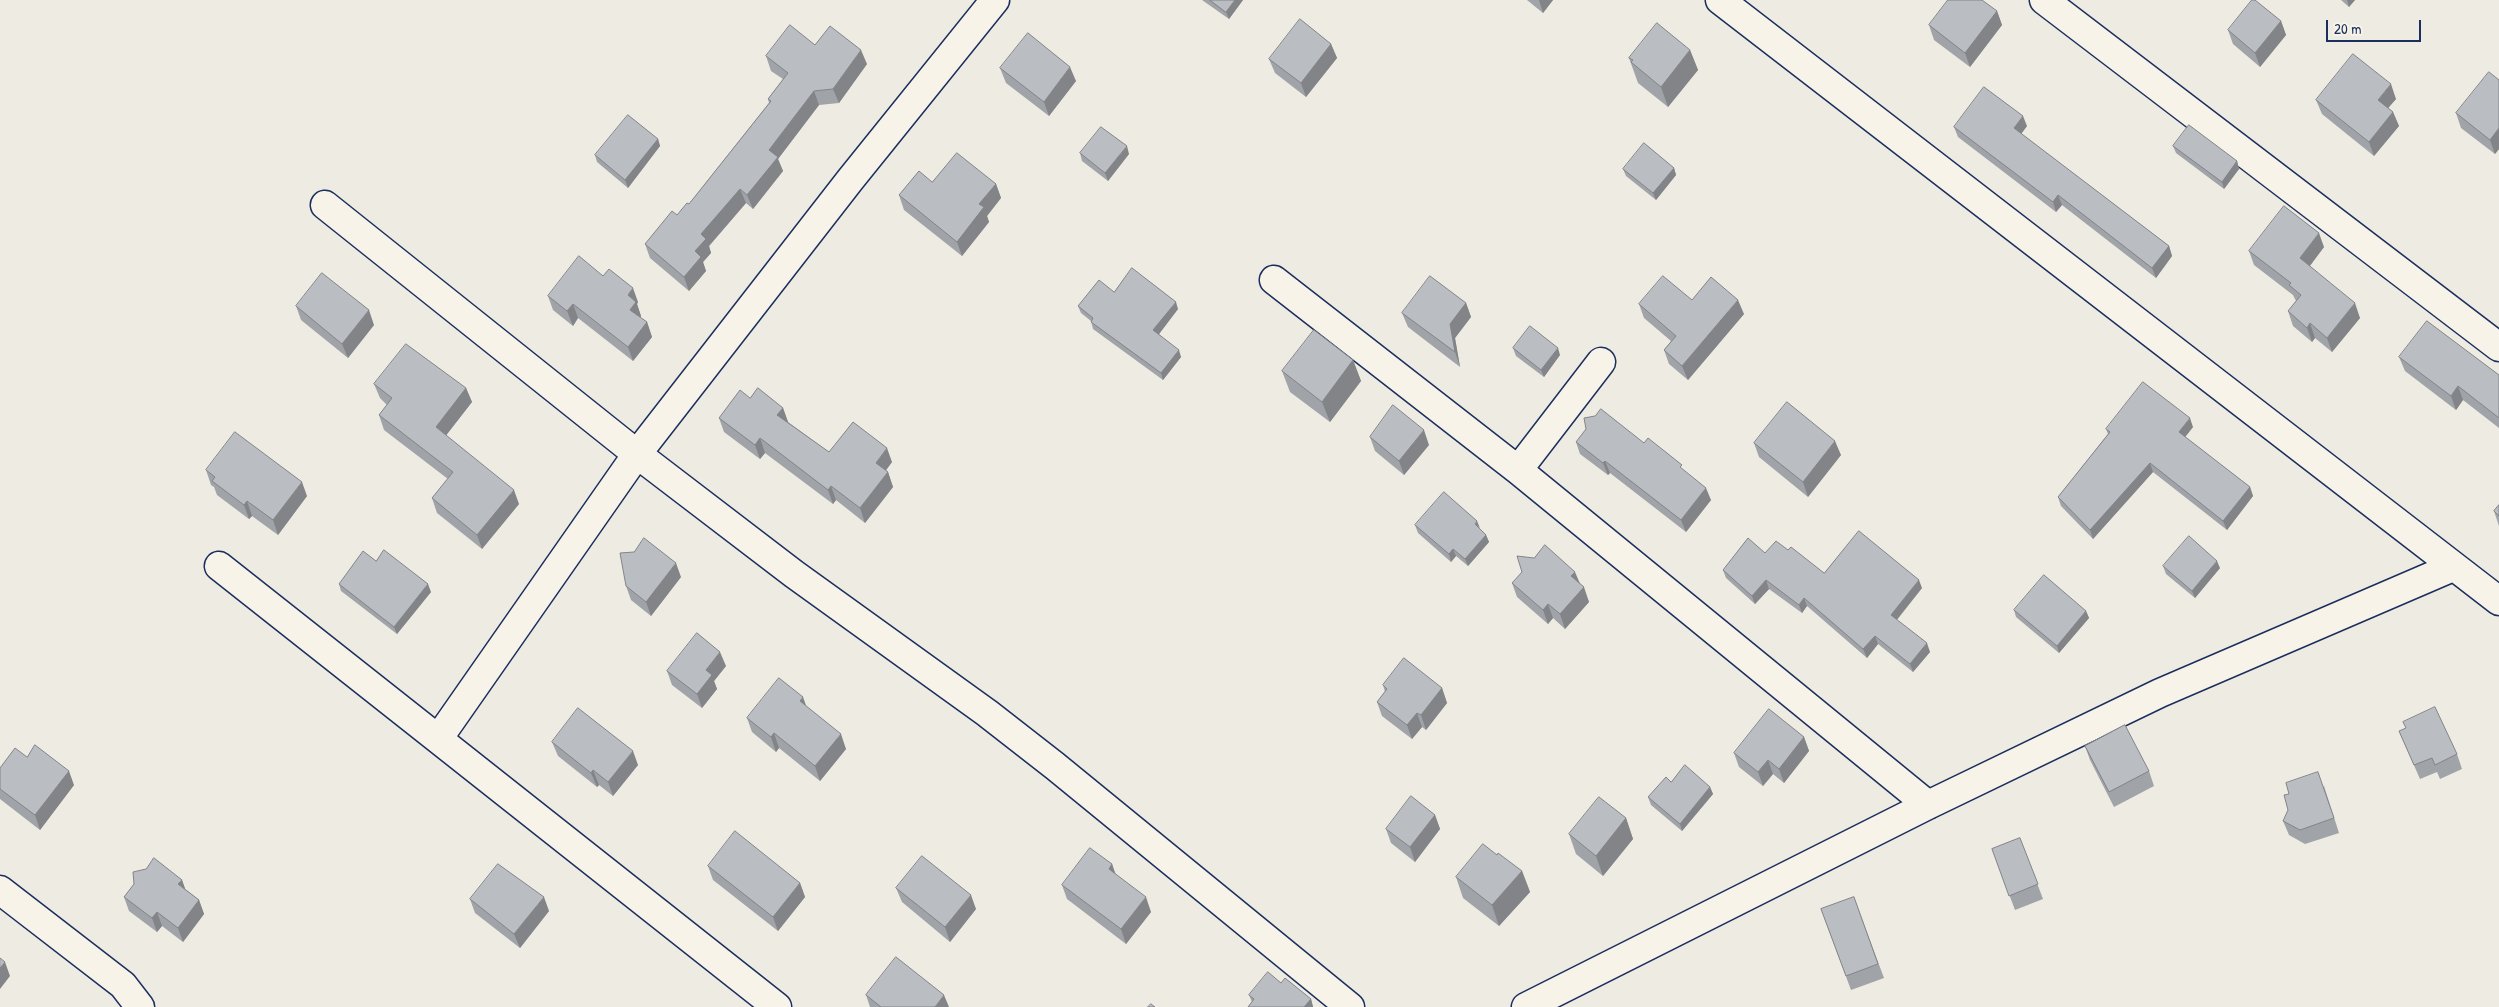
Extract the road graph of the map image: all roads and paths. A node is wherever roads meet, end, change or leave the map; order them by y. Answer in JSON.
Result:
{"nodes":[{"id":1,"x":995,"y":0,"type":"edge"},
{"id":2,"x":1720,"y":0,"type":"edge"},
{"id":3,"x":2044,"y":0,"type":"edge"},
{"id":4,"x":325,"y":205,"type":"dead end"},
{"id":5,"x":1274,"y":280,"type":"dead end"},
{"id":6,"x":2499,"y":347,"type":"edge"},
{"id":7,"x":1601,"y":362,"type":"dead end"},
{"id":8,"x":637,"y":454,"type":"junction"},
{"id":9,"x":1518,"y":470,"type":"junction"},
{"id":10,"x":219,"y":566,"type":"dead end"},
{"id":11,"x":2453,"y":567,"type":"junction"},
{"id":12,"x":2499,"y":601,"type":"edge"},
{"id":13,"x":438,"y":739,"type":"junction"},
{"id":14,"x":1928,"y":805,"type":"junction"},
{"id":15,"x":0,"y":890,"type":"edge"},
{"id":16,"x":140,"y":1007,"type":"edge"},
{"id":17,"x":777,"y":1007,"type":"edge"},
{"id":18,"x":1350,"y":1007,"type":"edge"},
{"id":19,"x":1526,"y":1007,"type":"edge"}],
"edges":[{"from":1,"to":8,"type":"street"},
{"from":2,"to":11,"type":"street"},
{"from":3,"to":6,"type":"street"},
{"from":4,"to":8,"type":"street"},
{"from":5,"to":9,"type":"street"},
{"from":7,"to":9,"type":"street"},
{"from":8,"to":13,"type":"street"},
{"from":8,"to":18,"type":"street"},
{"from":9,"to":14,"type":"street"},
{"from":10,"to":13,"type":"street"},
{"from":11,"to":12,"type":"street"},
{"from":11,"to":14,"type":"street"},
{"from":13,"to":17,"type":"street"},
{"from":14,"to":19,"type":"street"},
{"from":15,"to":16,"type":"street"}]}
